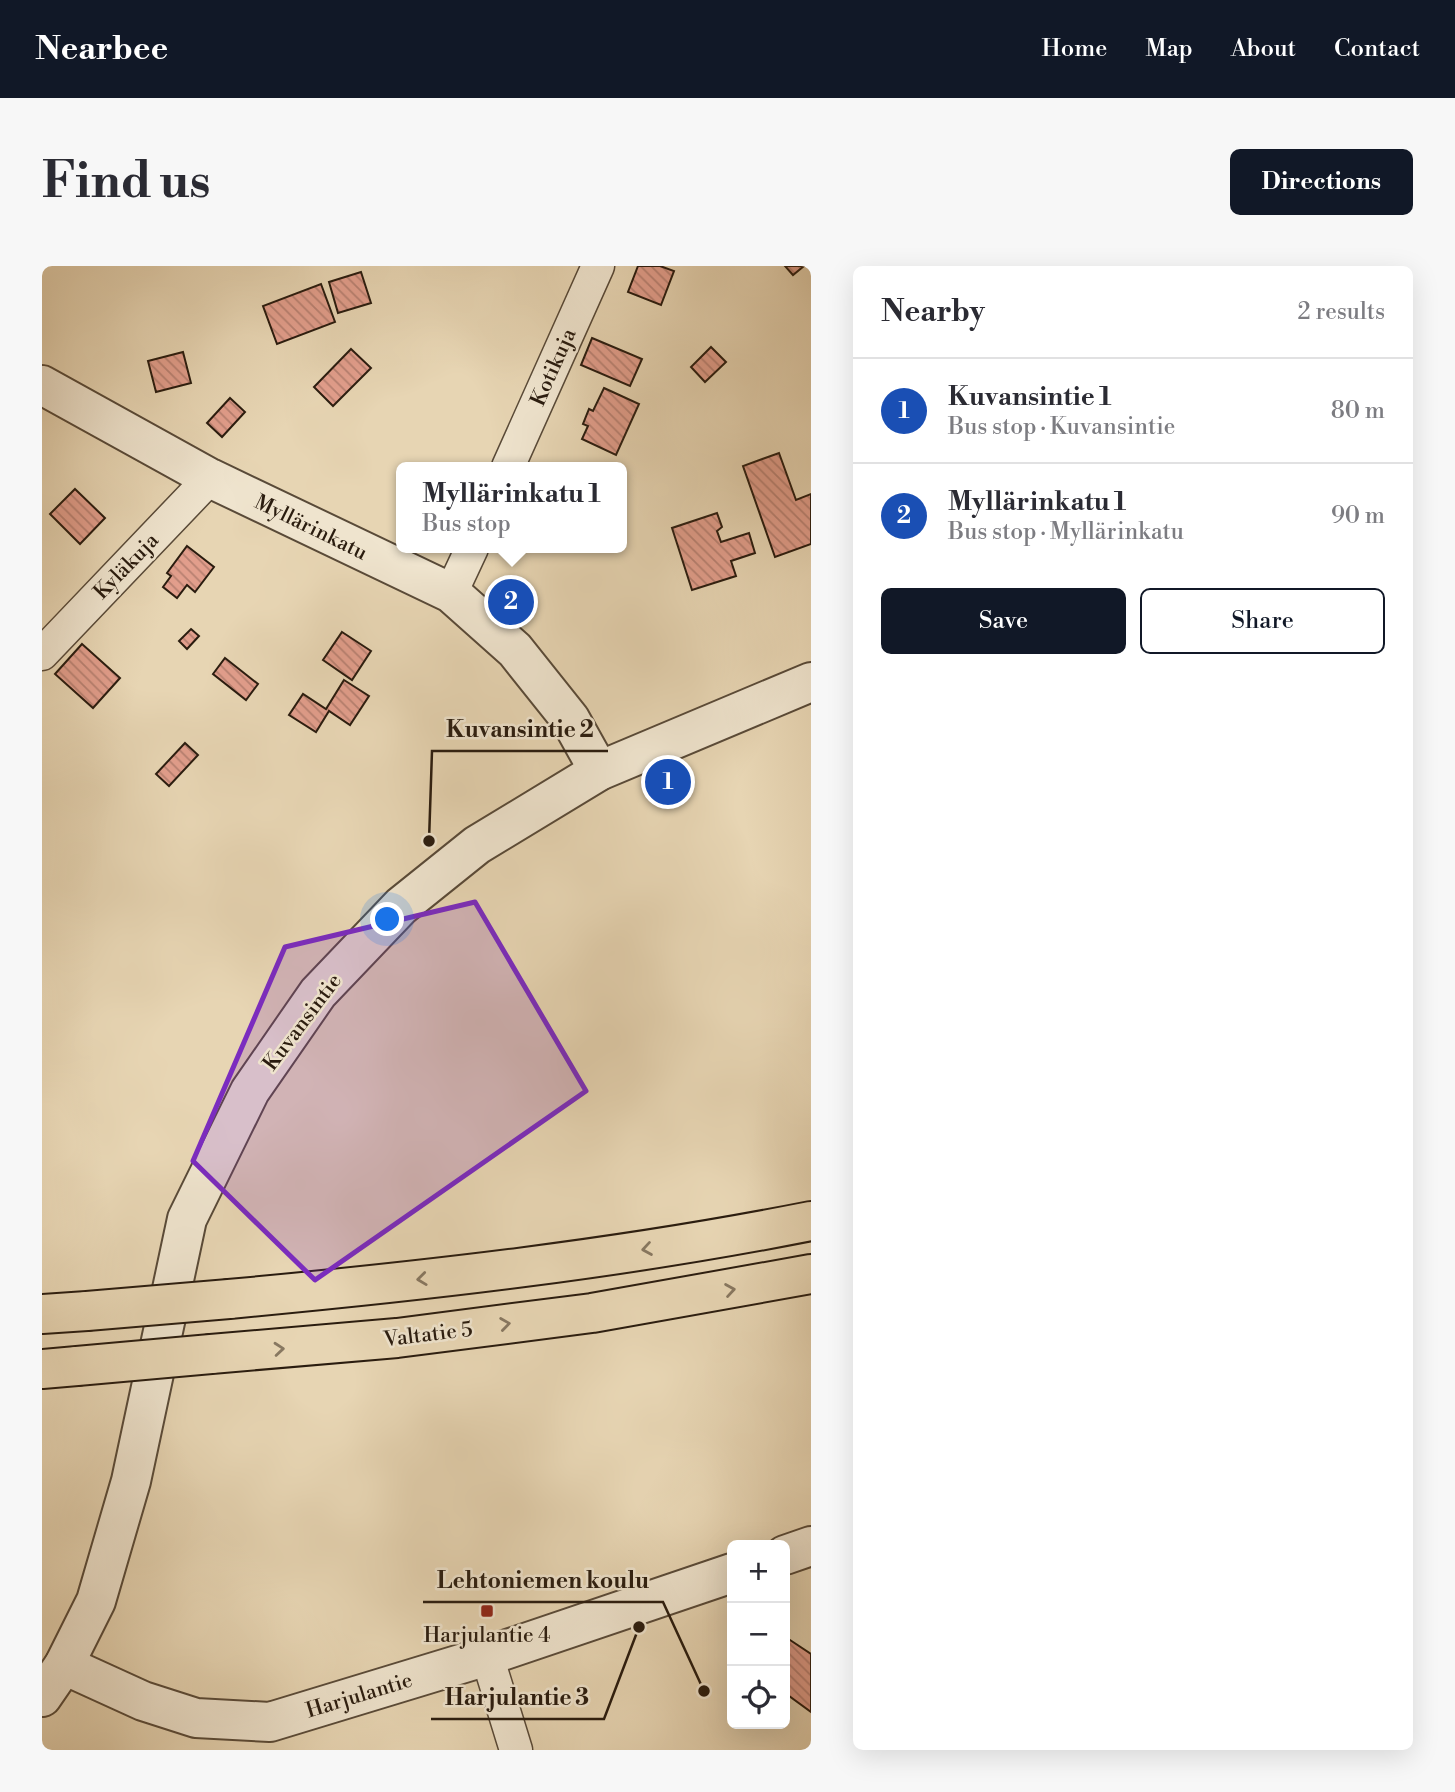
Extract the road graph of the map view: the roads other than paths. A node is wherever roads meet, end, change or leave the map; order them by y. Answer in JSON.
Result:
{"nodes":[{"id":1,"x":598,"y":266,"type":"edge"},
{"id":2,"x":42,"y":385,"type":"edge"},
{"id":3,"x":510,"y":462,"type":"edge"},
{"id":4,"x":210,"y":478,"type":"junction"},
{"id":5,"x":470,"y":553,"type":"edge"},
{"id":6,"x":451,"y":593,"type":"junction"},
{"id":7,"x":42,"y":654,"type":"edge"},
{"id":8,"x":811,"y":682,"type":"edge"},
{"id":9,"x":599,"y":771,"type":"junction"},
{"id":10,"x":811,"y":1221,"type":"edge"},
{"id":11,"x":811,"y":1274,"type":"edge"},
{"id":12,"x":42,"y":1314,"type":"edge"},
{"id":13,"x":59,"y":1367,"type":"edge"},
{"id":14,"x":811,"y":1546,"type":"edge"},
{"id":15,"x":790,"y":1553,"type":"edge"},
{"id":16,"x":727,"y":1575,"type":"edge"},
{"id":17,"x":487,"y":1656,"type":"junction"},
{"id":18,"x":64,"y":1665,"type":"junction"},
{"id":19,"x":42,"y":1697,"type":"edge"},
{"id":20,"x":516,"y":1750,"type":"edge"}],
"edges":[{"from":1,"to":3,"type":"street","name":"Kotikuja"},
{"from":2,"to":4,"type":"street","name":"Myllärinkatu"},
{"from":4,"to":6,"type":"street","name":"Myllärinkatu"},
{"from":4,"to":7,"type":"street","name":"Kyläkuja"},
{"from":5,"to":6,"type":"street"},
{"from":6,"to":9,"type":"street","name":"Myllärinkatu"},
{"from":8,"to":9,"type":"street","name":"Kuvansintie"},
{"from":9,"to":18,"type":"street","name":"Kuvansintie"},
{"from":10,"to":12,"type":"highway","one_way":true,"bridge":true},
{"from":13,"to":11,"type":"highway","name":"Valtatie 5","one_way":true,"bridge":true},
{"from":14,"to":15,"type":"street"},
{"from":16,"to":17,"type":"street","name":"Harjulantie"},
{"from":17,"to":18,"type":"street","name":"Harjulantie"},
{"from":17,"to":20,"type":"street"},
{"from":18,"to":19,"type":"street"}]}
